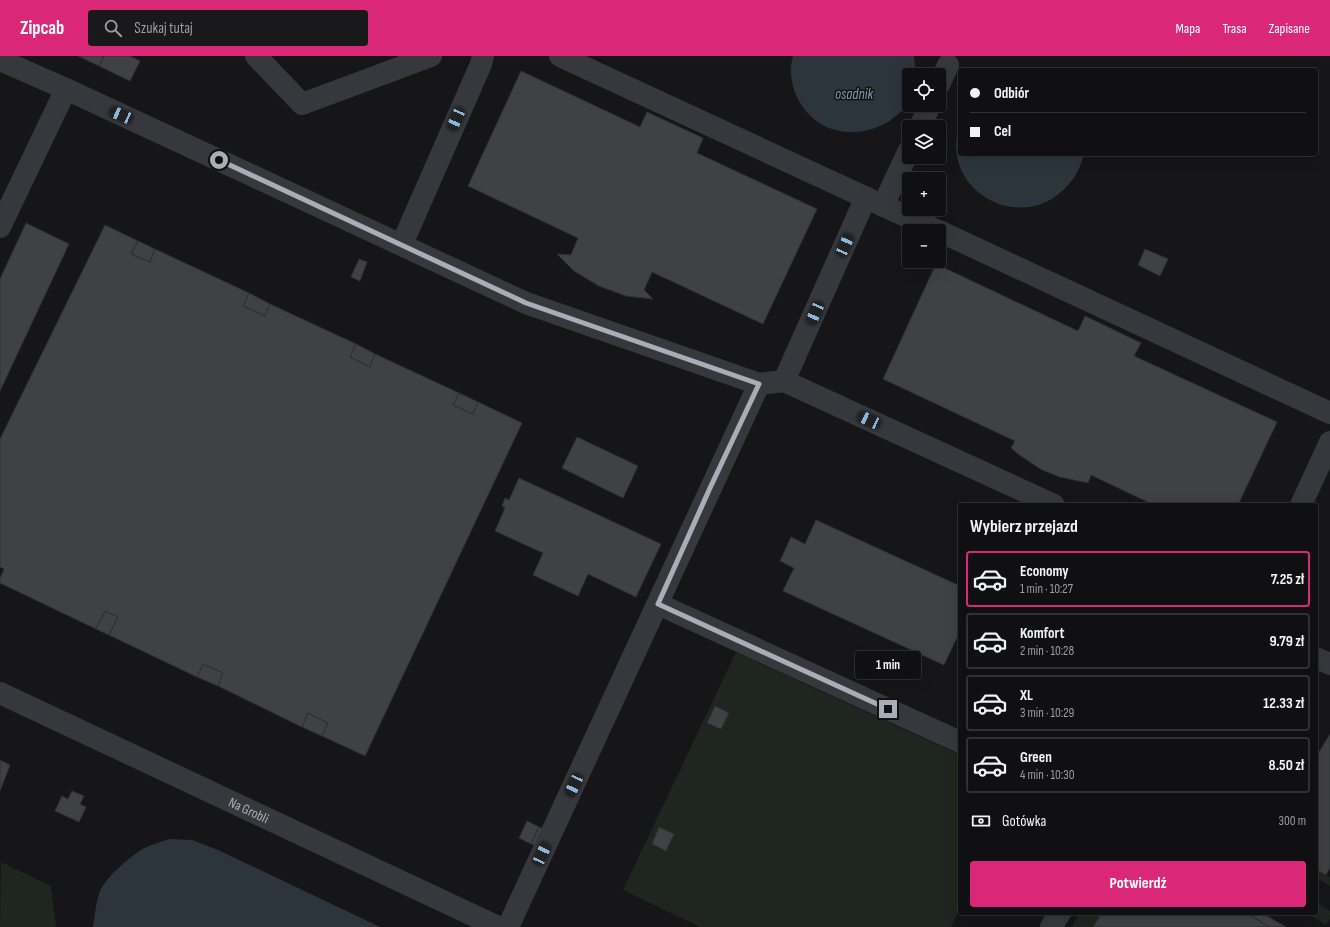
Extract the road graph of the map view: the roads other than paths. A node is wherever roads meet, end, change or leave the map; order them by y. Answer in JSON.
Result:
{"nodes":[{"id":1,"x":256,"y":56,"type":"edge"},
{"id":2,"x":431,"y":56,"type":"edge"},
{"id":3,"x":483,"y":56,"type":"edge"},
{"id":4,"x":560,"y":56,"type":"edge"},
{"id":5,"x":0,"y":60,"type":"edge"},
{"id":6,"x":948,"y":65,"type":"dead end"},
{"id":7,"x":946,"y":69,"type":"edge"},
{"id":8,"x":66,"y":89,"type":"junction"},
{"id":9,"x":902,"y":160,"type":"edge"},
{"id":10,"x":875,"y":201,"type":"junction"},
{"id":11,"x":923,"y":224,"type":"edge"},
{"id":12,"x":0,"y":227,"type":"edge"},
{"id":13,"x":946,"y":235,"type":"edge"},
{"id":14,"x":402,"y":244,"type":"junction"},
{"id":15,"x":784,"y":381,"type":"junction"},
{"id":16,"x":759,"y":384,"type":"junction"},
{"id":17,"x":1330,"y":413,"type":"edge"},
{"id":18,"x":1330,"y":442,"type":"edge"},
{"id":19,"x":1050,"y":503,"type":"edge"},
{"id":20,"x":1302,"y":503,"type":"edge"},
{"id":21,"x":658,"y":604,"type":"junction"},
{"id":22,"x":1318,"y":659,"type":"edge"},
{"id":23,"x":1330,"y":664,"type":"edge"},
{"id":24,"x":0,"y":693,"type":"edge"},
{"id":25,"x":958,"y":741,"type":"edge"},
{"id":26,"x":1059,"y":915,"type":"edge"},
{"id":27,"x":498,"y":927,"type":"edge"},
{"id":28,"x":508,"y":927,"type":"edge"},
{"id":29,"x":1051,"y":927,"type":"edge"}],
"edges":[{"from":1,"to":2,"type":"street"},
{"from":3,"to":14,"type":"street"},
{"from":4,"to":10,"type":"street"},
{"from":5,"to":8,"type":"street"},
{"from":6,"to":7,"type":"street"},
{"from":8,"to":12,"type":"street"},
{"from":8,"to":14,"type":"street"},
{"from":9,"to":10,"type":"street"},
{"from":10,"to":11,"type":"street"},
{"from":10,"to":15,"type":"street"},
{"from":13,"to":17,"type":"street"},
{"from":14,"to":16,"type":"street"},
{"from":15,"to":16,"type":"street"},
{"from":15,"to":19,"type":"street"},
{"from":16,"to":21,"type":"street"},
{"from":18,"to":20,"type":"street"},
{"from":21,"to":25,"type":"street"},
{"from":21,"to":28,"type":"street"},
{"from":22,"to":23,"type":"street"},
{"from":24,"to":27,"type":"street","name":"Na Grobli"},
{"from":26,"to":29,"type":"street"}]}
